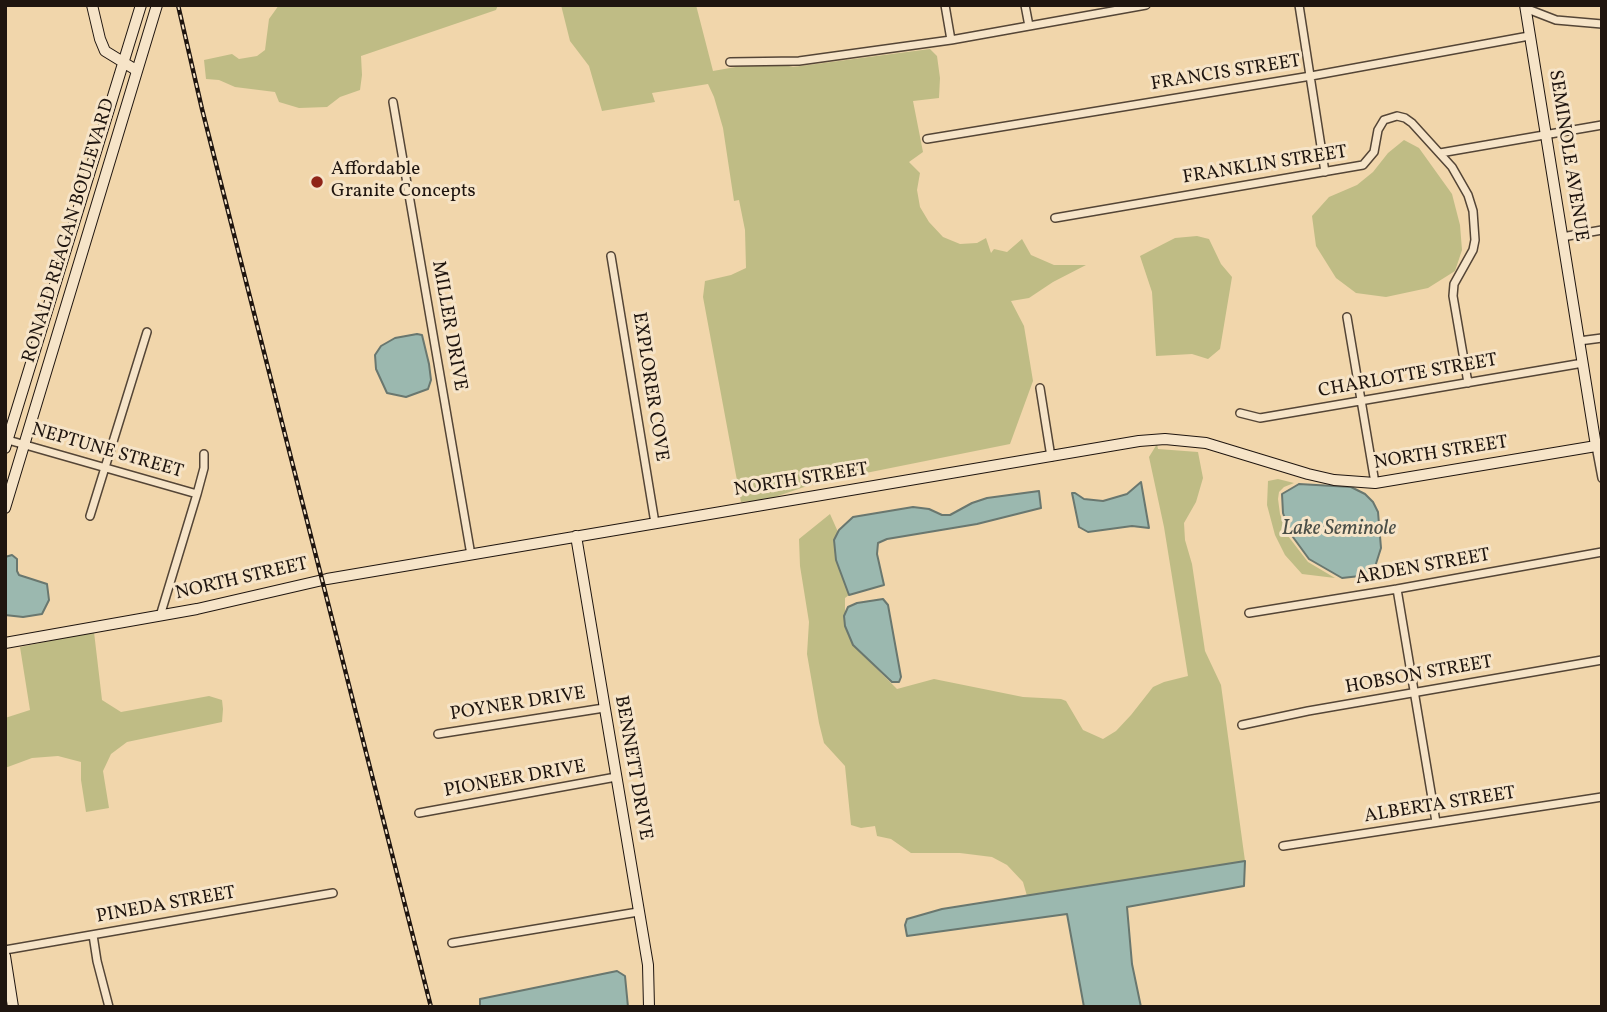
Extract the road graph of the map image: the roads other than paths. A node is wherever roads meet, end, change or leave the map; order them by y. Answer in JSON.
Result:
{"nodes":[{"id":1,"x":92,"y":5,"type":"edge"},
{"id":2,"x":141,"y":5,"type":"edge"},
{"id":3,"x":157,"y":5,"type":"edge"},
{"id":4,"x":945,"y":5,"type":"edge"},
{"id":5,"x":1025,"y":5,"type":"edge"},
{"id":6,"x":1146,"y":5,"type":"edge"},
{"id":7,"x":1299,"y":5,"type":"edge"},
{"id":8,"x":1125,"y":7,"type":"edge"},
{"id":9,"x":1525,"y":7,"type":"edge"},
{"id":10,"x":1602,"y":24,"type":"edge"},
{"id":11,"x":1029,"y":26,"type":"junction"},
{"id":12,"x":1529,"y":36,"type":"junction"},
{"id":13,"x":951,"y":40,"type":"junction"},
{"id":14,"x":730,"y":62,"type":"dead end"},
{"id":15,"x":123,"y":63,"type":"junction"},
{"id":16,"x":136,"y":70,"type":"junction"},
{"id":17,"x":1311,"y":76,"type":"junction"},
{"id":18,"x":393,"y":102,"type":"dead end"},
{"id":19,"x":1602,"y":125,"type":"edge"},
{"id":20,"x":1545,"y":134,"type":"junction"},
{"id":21,"x":927,"y":139,"type":"dead end"},
{"id":22,"x":1440,"y":153,"type":"junction"},
{"id":23,"x":1325,"y":172,"type":"junction"},
{"id":24,"x":1055,"y":218,"type":"dead end"},
{"id":25,"x":1602,"y":230,"type":"edge"},
{"id":26,"x":1562,"y":237,"type":"junction"},
{"id":27,"x":611,"y":256,"type":"dead end"},
{"id":28,"x":1347,"y":317,"type":"dead end"},
{"id":29,"x":147,"y":332,"type":"dead end"},
{"id":30,"x":1602,"y":338,"type":"edge"},
{"id":31,"x":1579,"y":341,"type":"junction"},
{"id":32,"x":1583,"y":363,"type":"junction"},
{"id":33,"x":1468,"y":383,"type":"junction"},
{"id":34,"x":1040,"y":388,"type":"dead end"},
{"id":35,"x":1361,"y":400,"type":"junction"},
{"id":36,"x":1240,"y":412,"type":"dead end"},
{"id":37,"x":6,"y":444,"type":"edge"},
{"id":38,"x":24,"y":444,"type":"junction"},
{"id":39,"x":1599,"y":446,"type":"edge"},
{"id":40,"x":204,"y":454,"type":"dead end"},
{"id":41,"x":1051,"y":457,"type":"junction"},
{"id":42,"x":105,"y":467,"type":"junction"},
{"id":43,"x":1602,"y":478,"type":"edge"},
{"id":44,"x":1375,"y":483,"type":"junction"},
{"id":45,"x":197,"y":494,"type":"junction"},
{"id":46,"x":5,"y":508,"type":"edge"},
{"id":47,"x":90,"y":516,"type":"dead end"},
{"id":48,"x":655,"y":523,"type":"junction"},
{"id":49,"x":576,"y":536,"type":"junction"},
{"id":50,"x":1602,"y":552,"type":"edge"},
{"id":51,"x":471,"y":555,"type":"junction"},
{"id":52,"x":1397,"y":589,"type":"junction"},
{"id":53,"x":1249,"y":612,"type":"dead end"},
{"id":54,"x":160,"y":616,"type":"junction"},
{"id":55,"x":5,"y":643,"type":"edge"},
{"id":56,"x":1602,"y":660,"type":"edge"},
{"id":57,"x":1415,"y":694,"type":"junction"},
{"id":58,"x":604,"y":708,"type":"junction"},
{"id":59,"x":1242,"y":726,"type":"dead end"},
{"id":60,"x":438,"y":734,"type":"dead end"},
{"id":61,"x":616,"y":777,"type":"junction"},
{"id":62,"x":1602,"y":797,"type":"edge"},
{"id":63,"x":419,"y":813,"type":"dead end"},
{"id":64,"x":1436,"y":822,"type":"junction"},
{"id":65,"x":1283,"y":846,"type":"dead end"},
{"id":66,"x":332,"y":893,"type":"dead end"},
{"id":67,"x":638,"y":912,"type":"junction"},
{"id":68,"x":93,"y":935,"type":"junction"},
{"id":69,"x":452,"y":943,"type":"dead end"},
{"id":70,"x":5,"y":950,"type":"edge"},
{"id":71,"x":5,"y":956,"type":"edge"},
{"id":72,"x":13,"y":1007,"type":"edge"},
{"id":73,"x":108,"y":1007,"type":"edge"},
{"id":74,"x":649,"y":1007,"type":"edge"}],
"edges":[{"from":1,"to":15,"type":"street"},
{"from":2,"to":15,"type":"street","name":"RONALD REAGAN BOULEVARD"},
{"from":3,"to":16,"type":"street","name":"RONALD REAGAN BOULEVARD"},
{"from":4,"to":13,"type":"street"},
{"from":5,"to":11,"type":"street"},
{"from":6,"to":8,"type":"street"},
{"from":7,"to":17,"type":"street"},
{"from":8,"to":11,"type":"street"},
{"from":9,"to":10,"type":"street"},
{"from":9,"to":12,"type":"street","name":"SEMINOLE AVENUE"},
{"from":11,"to":13,"type":"street"},
{"from":12,"to":17,"type":"street","name":"FRANCIS STREET"},
{"from":12,"to":20,"type":"street","name":"SEMINOLE AVENUE"},
{"from":13,"to":14,"type":"street"},
{"from":15,"to":16,"type":"street"},
{"from":15,"to":37,"type":"street","name":"RONALD REAGAN BOULEVARD"},
{"from":16,"to":38,"type":"street","name":"RONALD REAGAN BOULEVARD"},
{"from":17,"to":21,"type":"street","name":"FRANCIS STREET"},
{"from":17,"to":23,"type":"street"},
{"from":18,"to":51,"type":"street","name":"MILLER DRIVE"},
{"from":19,"to":20,"type":"street"},
{"from":20,"to":22,"type":"street"},
{"from":20,"to":26,"type":"street","name":"SEMINOLE AVENUE"},
{"from":22,"to":23,"type":"street","name":"FRANKLIN STREET"},
{"from":22,"to":33,"type":"street"},
{"from":23,"to":24,"type":"street","name":"FRANKLIN STREET"},
{"from":25,"to":26,"type":"street"},
{"from":26,"to":31,"type":"street","name":"SEMINOLE AVENUE"},
{"from":27,"to":48,"type":"street","name":"EXPLORER COVE"},
{"from":28,"to":35,"type":"street"},
{"from":29,"to":42,"type":"street"},
{"from":30,"to":31,"type":"street"},
{"from":31,"to":32,"type":"street","name":"SEMINOLE AVENUE"},
{"from":32,"to":33,"type":"street","name":"CHARLOTTE STREET"},
{"from":32,"to":39,"type":"street","name":"SEMINOLE AVENUE"},
{"from":33,"to":35,"type":"street","name":"CHARLOTTE STREET"},
{"from":34,"to":41,"type":"street"},
{"from":35,"to":36,"type":"street","name":"CHARLOTTE STREET"},
{"from":35,"to":44,"type":"street"},
{"from":37,"to":38,"type":"street","name":"NEPTUNE STREET"},
{"from":38,"to":42,"type":"street","name":"NEPTUNE STREET"},
{"from":38,"to":46,"type":"street","name":"RONALD REAGAN BOULEVARD"},
{"from":39,"to":43,"type":"street","name":"SEMINOLE AVENUE"},
{"from":39,"to":44,"type":"street","name":"NORTH STREET"},
{"from":40,"to":45,"type":"street"},
{"from":41,"to":44,"type":"street","name":"NORTH STREET"},
{"from":41,"to":48,"type":"street","name":"NORTH STREET"},
{"from":42,"to":45,"type":"street","name":"NEPTUNE STREET"},
{"from":42,"to":47,"type":"street"},
{"from":45,"to":54,"type":"street"},
{"from":48,"to":49,"type":"street","name":"NORTH STREET"},
{"from":49,"to":51,"type":"street","name":"NORTH STREET"},
{"from":49,"to":58,"type":"street","name":"BENNETT DRIVE"},
{"from":50,"to":52,"type":"street","name":"ARDEN STREET"},
{"from":51,"to":54,"type":"street","name":"NORTH STREET"},
{"from":52,"to":53,"type":"street","name":"ARDEN STREET"},
{"from":52,"to":57,"type":"street"},
{"from":54,"to":55,"type":"street","name":"NORTH STREET"},
{"from":56,"to":57,"type":"street","name":"HOBSON STREET"},
{"from":57,"to":59,"type":"street","name":"HOBSON STREET"},
{"from":57,"to":64,"type":"street"},
{"from":58,"to":60,"type":"street","name":"POYNER DRIVE"},
{"from":58,"to":61,"type":"street","name":"BENNETT DRIVE"},
{"from":61,"to":63,"type":"street","name":"PIONEER DRIVE"},
{"from":61,"to":67,"type":"street","name":"BENNETT DRIVE"},
{"from":62,"to":64,"type":"street","name":"ALBERTA STREET"},
{"from":64,"to":65,"type":"street","name":"ALBERTA STREET"},
{"from":66,"to":68,"type":"street","name":"PINEDA STREET"},
{"from":67,"to":69,"type":"street"},
{"from":67,"to":74,"type":"street","name":"BENNETT DRIVE"},
{"from":68,"to":70,"type":"street","name":"PINEDA STREET"},
{"from":68,"to":73,"type":"street"},
{"from":71,"to":72,"type":"street"}]}
